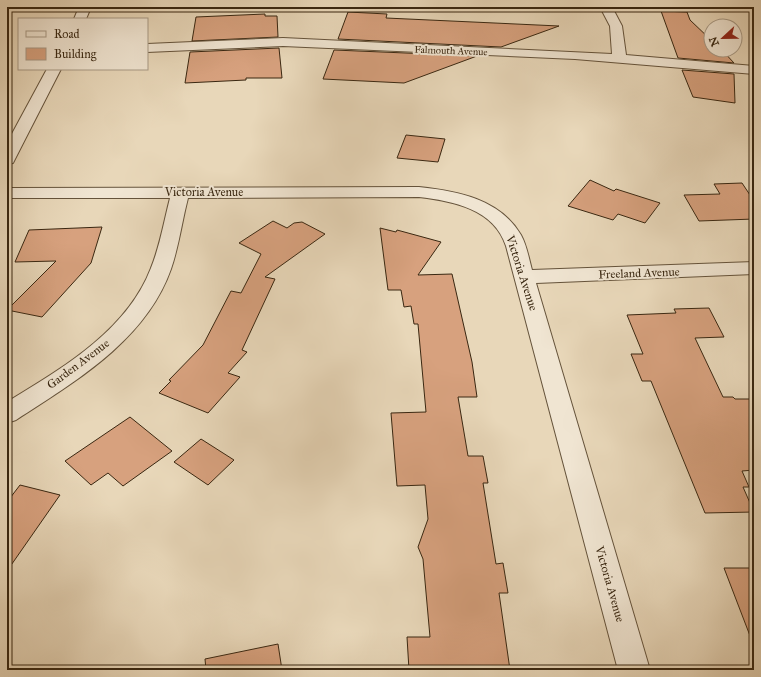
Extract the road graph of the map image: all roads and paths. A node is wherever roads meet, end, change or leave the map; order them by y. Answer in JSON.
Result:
{"nodes":[{"id":1,"x":85,"y":7,"type":"edge"},
{"id":2,"x":606,"y":7,"type":"edge"},
{"id":3,"x":80,"y":18,"type":"edge"},
{"id":4,"x":148,"y":48,"type":"edge"},
{"id":5,"x":619,"y":59,"type":"junction"},
{"id":6,"x":53,"y":70,"type":"edge"},
{"id":7,"x":754,"y":70,"type":"edge"},
{"id":8,"x":7,"y":159,"type":"edge"},
{"id":9,"x":180,"y":192,"type":"junction"},
{"id":10,"x":7,"y":193,"type":"edge"},
{"id":11,"x":754,"y":268,"type":"edge"},
{"id":12,"x":524,"y":277,"type":"junction"},
{"id":13,"x":7,"y":414,"type":"edge"},
{"id":14,"x":634,"y":670,"type":"edge"}],
"edges":[{"from":1,"to":3,"type":"street"},
{"from":2,"to":5,"type":"street"},
{"from":4,"to":5,"type":"street","name":"Falmouth Avenue"},
{"from":5,"to":7,"type":"street","name":"Falmouth Avenue"},
{"from":6,"to":8,"type":"street"},
{"from":9,"to":10,"type":"street","name":"Victoria Avenue"},
{"from":9,"to":12,"type":"street","name":"Victoria Avenue"},
{"from":9,"to":13,"type":"street","name":"Garden Avenue"},
{"from":11,"to":12,"type":"street","name":"Freeland Avenue"},
{"from":12,"to":14,"type":"street","name":"Victoria Avenue"}]}
